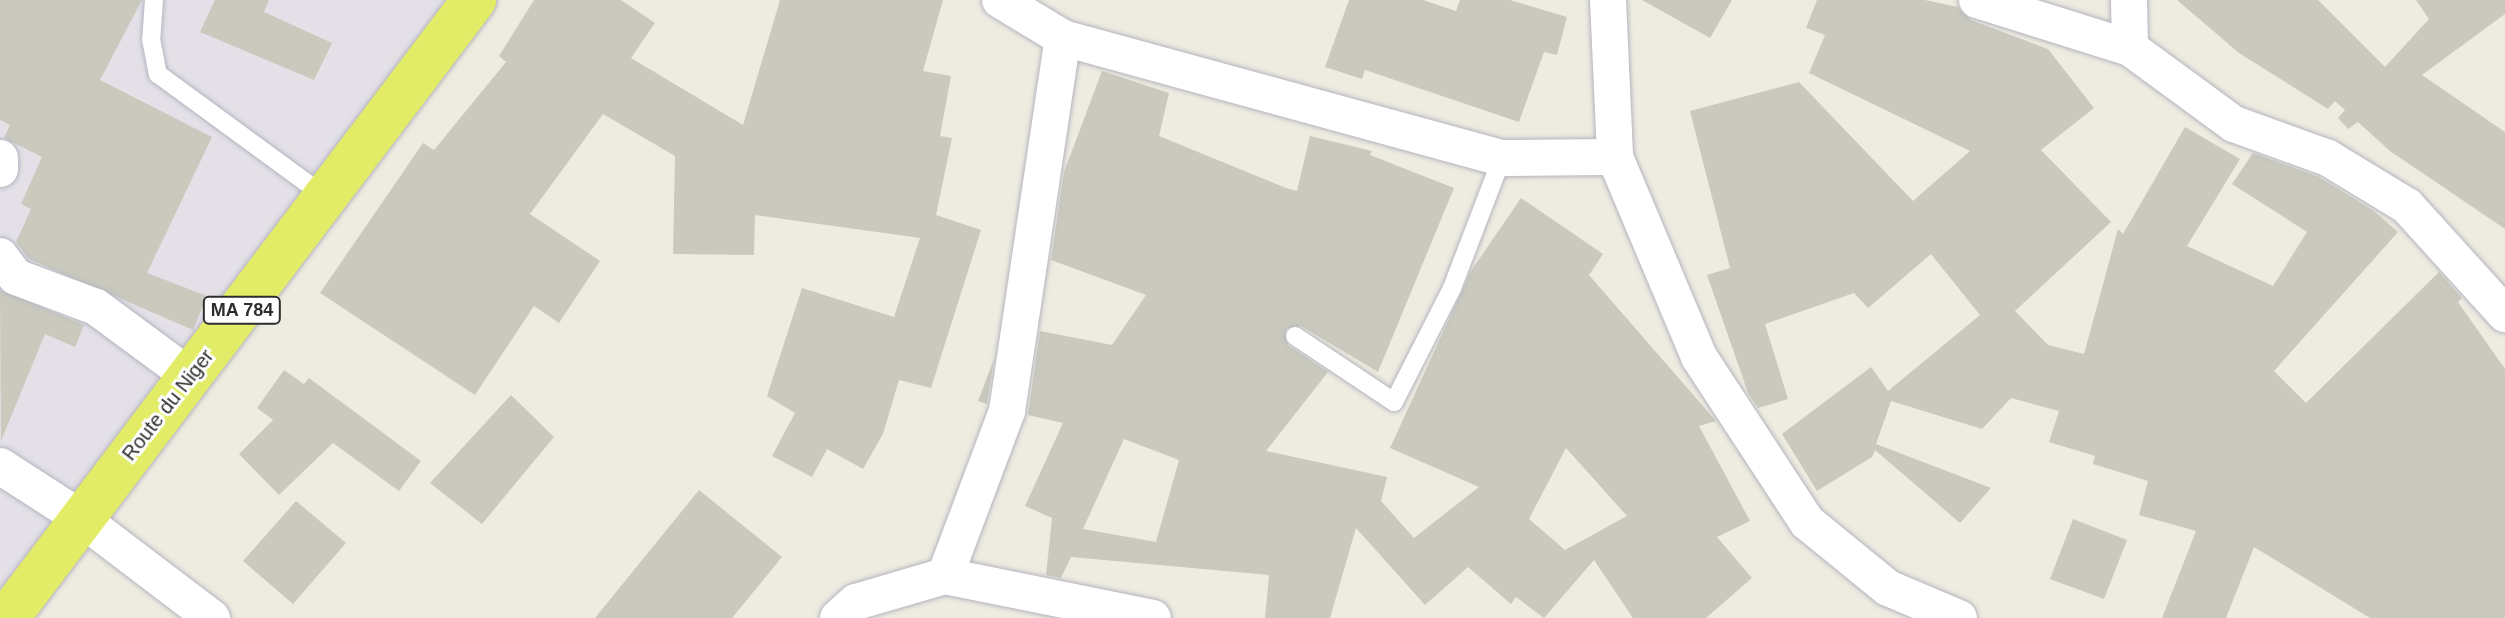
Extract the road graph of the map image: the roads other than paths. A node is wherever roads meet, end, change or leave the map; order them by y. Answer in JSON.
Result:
{"nodes":[{"id":1,"x":154,"y":0,"type":"edge"},
{"id":2,"x":474,"y":0,"type":"edge"},
{"id":3,"x":1000,"y":0,"type":"edge"},
{"id":4,"x":1608,"y":0,"type":"edge"},
{"id":5,"x":1977,"y":0,"type":"edge"},
{"id":6,"x":2129,"y":0,"type":"edge"},
{"id":7,"x":1063,"y":38,"type":"junction"},
{"id":8,"x":2130,"y":48,"type":"junction"},
{"id":9,"x":1615,"y":157,"type":"junction"},
{"id":10,"x":0,"y":158,"type":"edge"},
{"id":11,"x":1502,"y":158,"type":"junction"},
{"id":12,"x":0,"y":169,"type":"edge"},
{"id":13,"x":328,"y":199,"type":"junction"},
{"id":14,"x":0,"y":256,"type":"edge"},
{"id":15,"x":2505,"y":314,"type":"edge"},
{"id":16,"x":1295,"y":336,"type":"dead end"},
{"id":17,"x":191,"y":377,"type":"junction"},
{"id":18,"x":0,"y":466,"type":"edge"},
{"id":19,"x":79,"y":517,"type":"junction"},
{"id":20,"x":945,"y":576,"type":"junction"},
{"id":21,"x":7,"y":618,"type":"edge"},
{"id":22,"x":212,"y":618,"type":"edge"},
{"id":23,"x":838,"y":618,"type":"edge"},
{"id":24,"x":1153,"y":618,"type":"edge"},
{"id":25,"x":1959,"y":618,"type":"edge"}],
"edges":[{"from":1,"to":13,"type":"lane"},
{"from":2,"to":13,"type":"main road","name":"Route du Niger","number":"MA 784"},
{"from":3,"to":7,"type":"street"},
{"from":4,"to":9,"type":"street"},
{"from":5,"to":8,"type":"street"},
{"from":6,"to":8,"type":"street"},
{"from":7,"to":11,"type":"street"},
{"from":7,"to":20,"type":"street"},
{"from":8,"to":15,"type":"street"},
{"from":9,"to":11,"type":"street"},
{"from":9,"to":25,"type":"street"},
{"from":10,"to":12,"type":"street"},
{"from":11,"to":16,"type":"lane"},
{"from":13,"to":17,"type":"main road","name":"Route du Niger","number":"MA 784"},
{"from":14,"to":17,"type":"street"},
{"from":17,"to":19,"type":"main road","name":"Route du Niger","number":"MA 784"},
{"from":18,"to":19,"type":"street"},
{"from":19,"to":21,"type":"main road","name":"Route du Niger","number":"MA 784"},
{"from":19,"to":22,"type":"street"},
{"from":20,"to":23,"type":"street"},
{"from":20,"to":24,"type":"street"}]}
